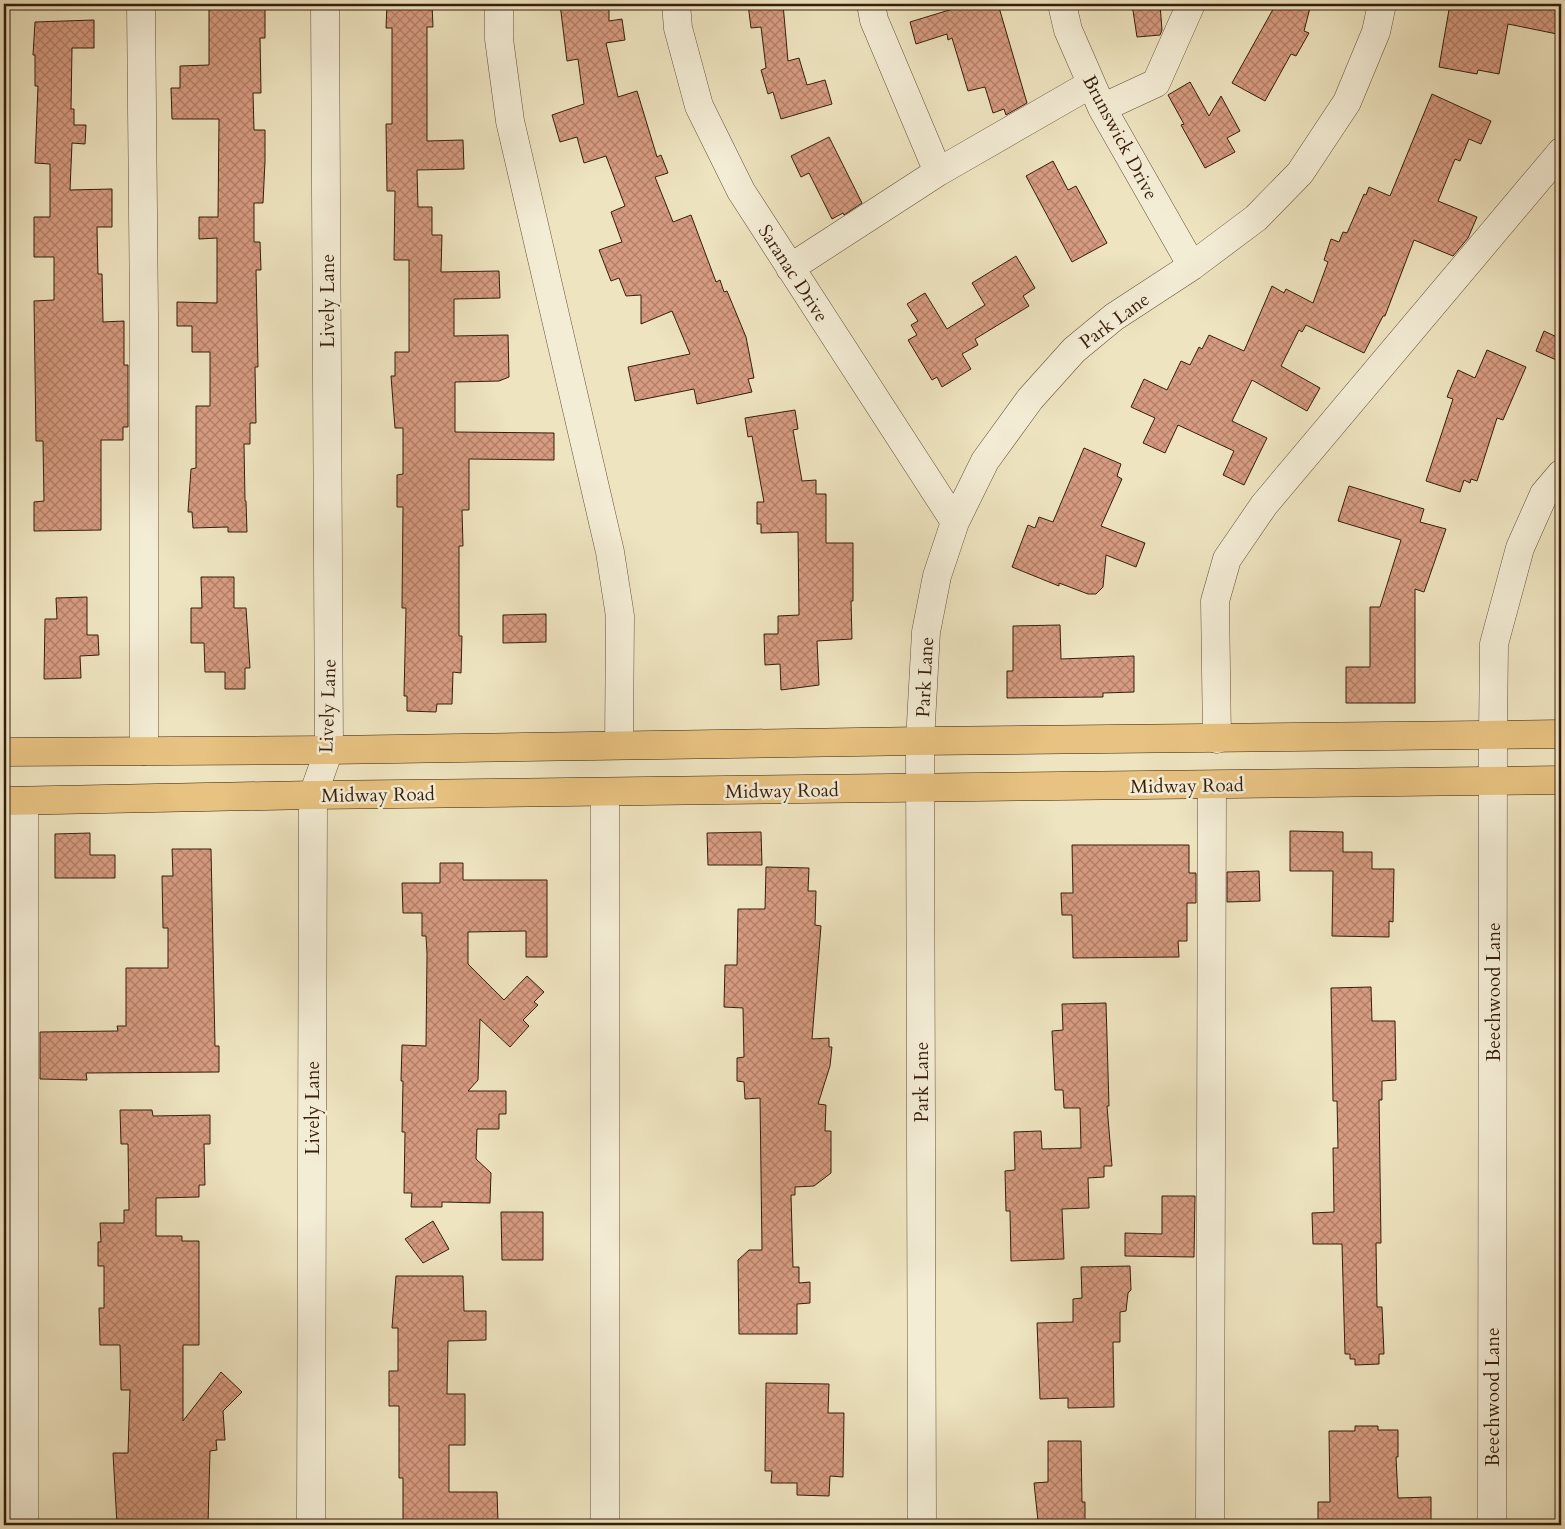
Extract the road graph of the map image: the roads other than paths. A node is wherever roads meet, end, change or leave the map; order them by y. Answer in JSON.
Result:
{"nodes":[{"id":1,"x":141,"y":4,"type":"edge"},
{"id":2,"x":325,"y":4,"type":"edge"},
{"id":3,"x":498,"y":4,"type":"edge"},
{"id":4,"x":676,"y":4,"type":"edge"},
{"id":5,"x":871,"y":4,"type":"edge"},
{"id":6,"x":1062,"y":4,"type":"edge"},
{"id":7,"x":1191,"y":4,"type":"edge"},
{"id":8,"x":1382,"y":4,"type":"edge"},
{"id":9,"x":1096,"y":96,"type":"junction"},
{"id":10,"x":1561,"y":152,"type":"edge"},
{"id":11,"x":938,"y":172,"type":"junction"},
{"id":12,"x":1192,"y":266,"type":"junction"},
{"id":13,"x":790,"y":268,"type":"junction"},
{"id":14,"x":1561,"y":474,"type":"edge"},
{"id":15,"x":955,"y":522,"type":"junction"},
{"id":16,"x":1561,"y":734,"type":"edge"},
{"id":17,"x":1493,"y":736,"type":"junction"},
{"id":18,"x":1217,"y":738,"type":"junction"},
{"id":19,"x":920,"y":741,"type":"junction"},
{"id":20,"x":620,"y":746,"type":"junction"},
{"id":21,"x":330,"y":750,"type":"junction"},
{"id":22,"x":144,"y":751,"type":"junction"},
{"id":23,"x":4,"y":752,"type":"edge"},
{"id":24,"x":1561,"y":780,"type":"edge"},
{"id":25,"x":1493,"y":781,"type":"junction"},
{"id":26,"x":1212,"y":785,"type":"junction"},
{"id":27,"x":920,"y":789,"type":"junction"},
{"id":28,"x":605,"y":792,"type":"junction"},
{"id":29,"x":313,"y":795,"type":"junction"},
{"id":30,"x":14,"y":801,"type":"edge"},
{"id":31,"x":24,"y":1525,"type":"edge"},
{"id":32,"x":311,"y":1525,"type":"edge"},
{"id":33,"x":605,"y":1525,"type":"edge"},
{"id":34,"x":922,"y":1525,"type":"edge"},
{"id":35,"x":1210,"y":1525,"type":"edge"},
{"id":36,"x":1492,"y":1525,"type":"edge"}],
"edges":[{"from":1,"to":22,"type":"street"},
{"from":2,"to":21,"type":"street","name":"Lively Lane"},
{"from":3,"to":20,"type":"street"},
{"from":4,"to":13,"type":"street","name":"Saranac Drive"},
{"from":5,"to":11,"type":"street"},
{"from":6,"to":9,"type":"street","name":"Brunswick Drive"},
{"from":7,"to":9,"type":"street"},
{"from":8,"to":12,"type":"street","name":"Park Lane"},
{"from":9,"to":11,"type":"street"},
{"from":9,"to":12,"type":"street","name":"Brunswick Drive"},
{"from":10,"to":18,"type":"street"},
{"from":11,"to":13,"type":"street"},
{"from":12,"to":15,"type":"street","name":"Park Lane"},
{"from":13,"to":15,"type":"street","name":"Saranac Drive"},
{"from":14,"to":17,"type":"street","name":"Beechwood Lane"},
{"from":15,"to":19,"type":"street","name":"Park Lane"},
{"from":16,"to":17,"type":"main road"},
{"from":17,"to":18,"type":"main road"},
{"from":17,"to":25,"type":"street","name":"Beechwood Lane"},
{"from":18,"to":19,"type":"main road"},
{"from":19,"to":20,"type":"main road"},
{"from":19,"to":27,"type":"street","name":"Park Lane"},
{"from":20,"to":21,"type":"main road"},
{"from":21,"to":22,"type":"main road"},
{"from":21,"to":29,"type":"street","name":"Lively Lane"},
{"from":22,"to":23,"type":"main road"},
{"from":24,"to":25,"type":"main road","name":"Midway Road"},
{"from":25,"to":26,"type":"main road","name":"Midway Road"},
{"from":25,"to":36,"type":"street","name":"Beechwood Lane"},
{"from":26,"to":27,"type":"main road","name":"Midway Road"},
{"from":26,"to":35,"type":"street"},
{"from":27,"to":28,"type":"main road","name":"Midway Road"},
{"from":27,"to":34,"type":"street","name":"Park Lane"},
{"from":28,"to":29,"type":"main road","name":"Midway Road"},
{"from":28,"to":33,"type":"street"},
{"from":29,"to":30,"type":"main road","name":"Midway Road"},
{"from":29,"to":32,"type":"street","name":"Lively Lane"},
{"from":30,"to":31,"type":"street"}]}
